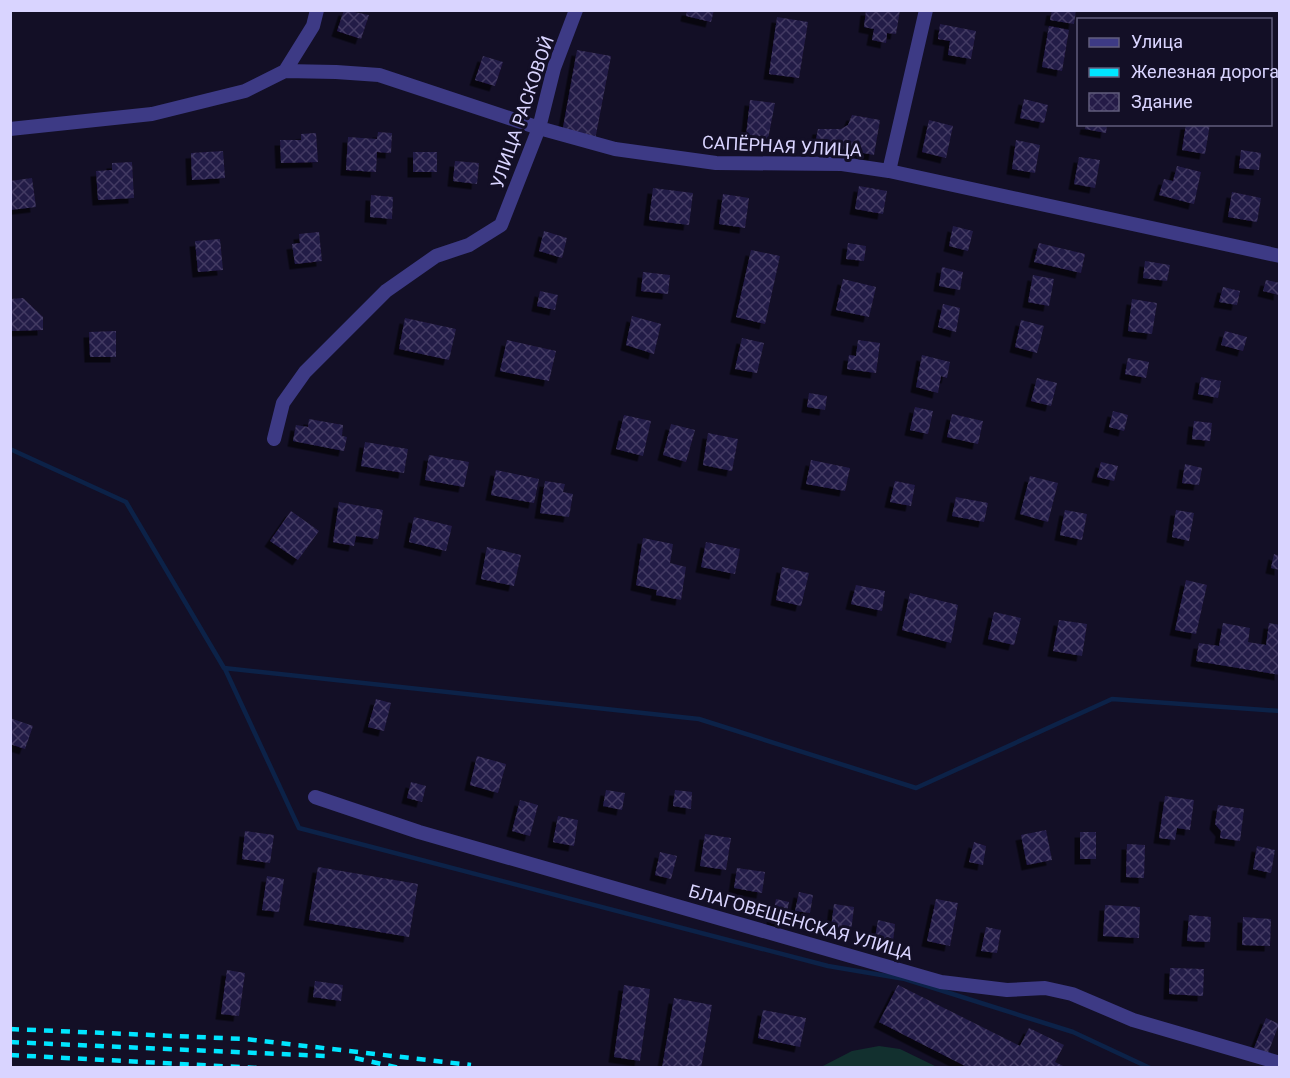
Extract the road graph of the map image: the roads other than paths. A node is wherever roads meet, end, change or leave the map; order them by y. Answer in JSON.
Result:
{"nodes":[{"id":1,"x":317,"y":10,"type":"edge"},
{"id":2,"x":576,"y":10,"type":"edge"},
{"id":3,"x":927,"y":10,"type":"edge"},
{"id":4,"x":285,"y":71,"type":"junction"},
{"id":5,"x":539,"y":128,"type":"junction"},
{"id":6,"x":10,"y":129,"type":"edge"},
{"id":7,"x":889,"y":171,"type":"junction"},
{"id":8,"x":1280,"y":256,"type":"edge"},
{"id":9,"x":274,"y":439,"type":"dead end"},
{"id":10,"x":315,"y":797,"type":"dead end"},
{"id":11,"x":1280,"y":1064,"type":"edge"}],
"edges":[{"from":1,"to":4,"type":"street"},
{"from":2,"to":5,"type":"street","name":"УЛИЦА РАСКОВОЙ"},
{"from":3,"to":7,"type":"street"},
{"from":4,"to":5,"type":"street","name":"САПЁРНАЯ УЛИЦА"},
{"from":4,"to":6,"type":"street"},
{"from":5,"to":7,"type":"street","name":"САПЁРНАЯ УЛИЦА"},
{"from":5,"to":9,"type":"street","name":"УЛИЦА РАСКОВОЙ"},
{"from":7,"to":8,"type":"street","name":"САПЁРНАЯ УЛИЦА"},
{"from":10,"to":11,"type":"street","name":"БЛАГОВЕЩЕНСКАЯ УЛИЦА"}]}
